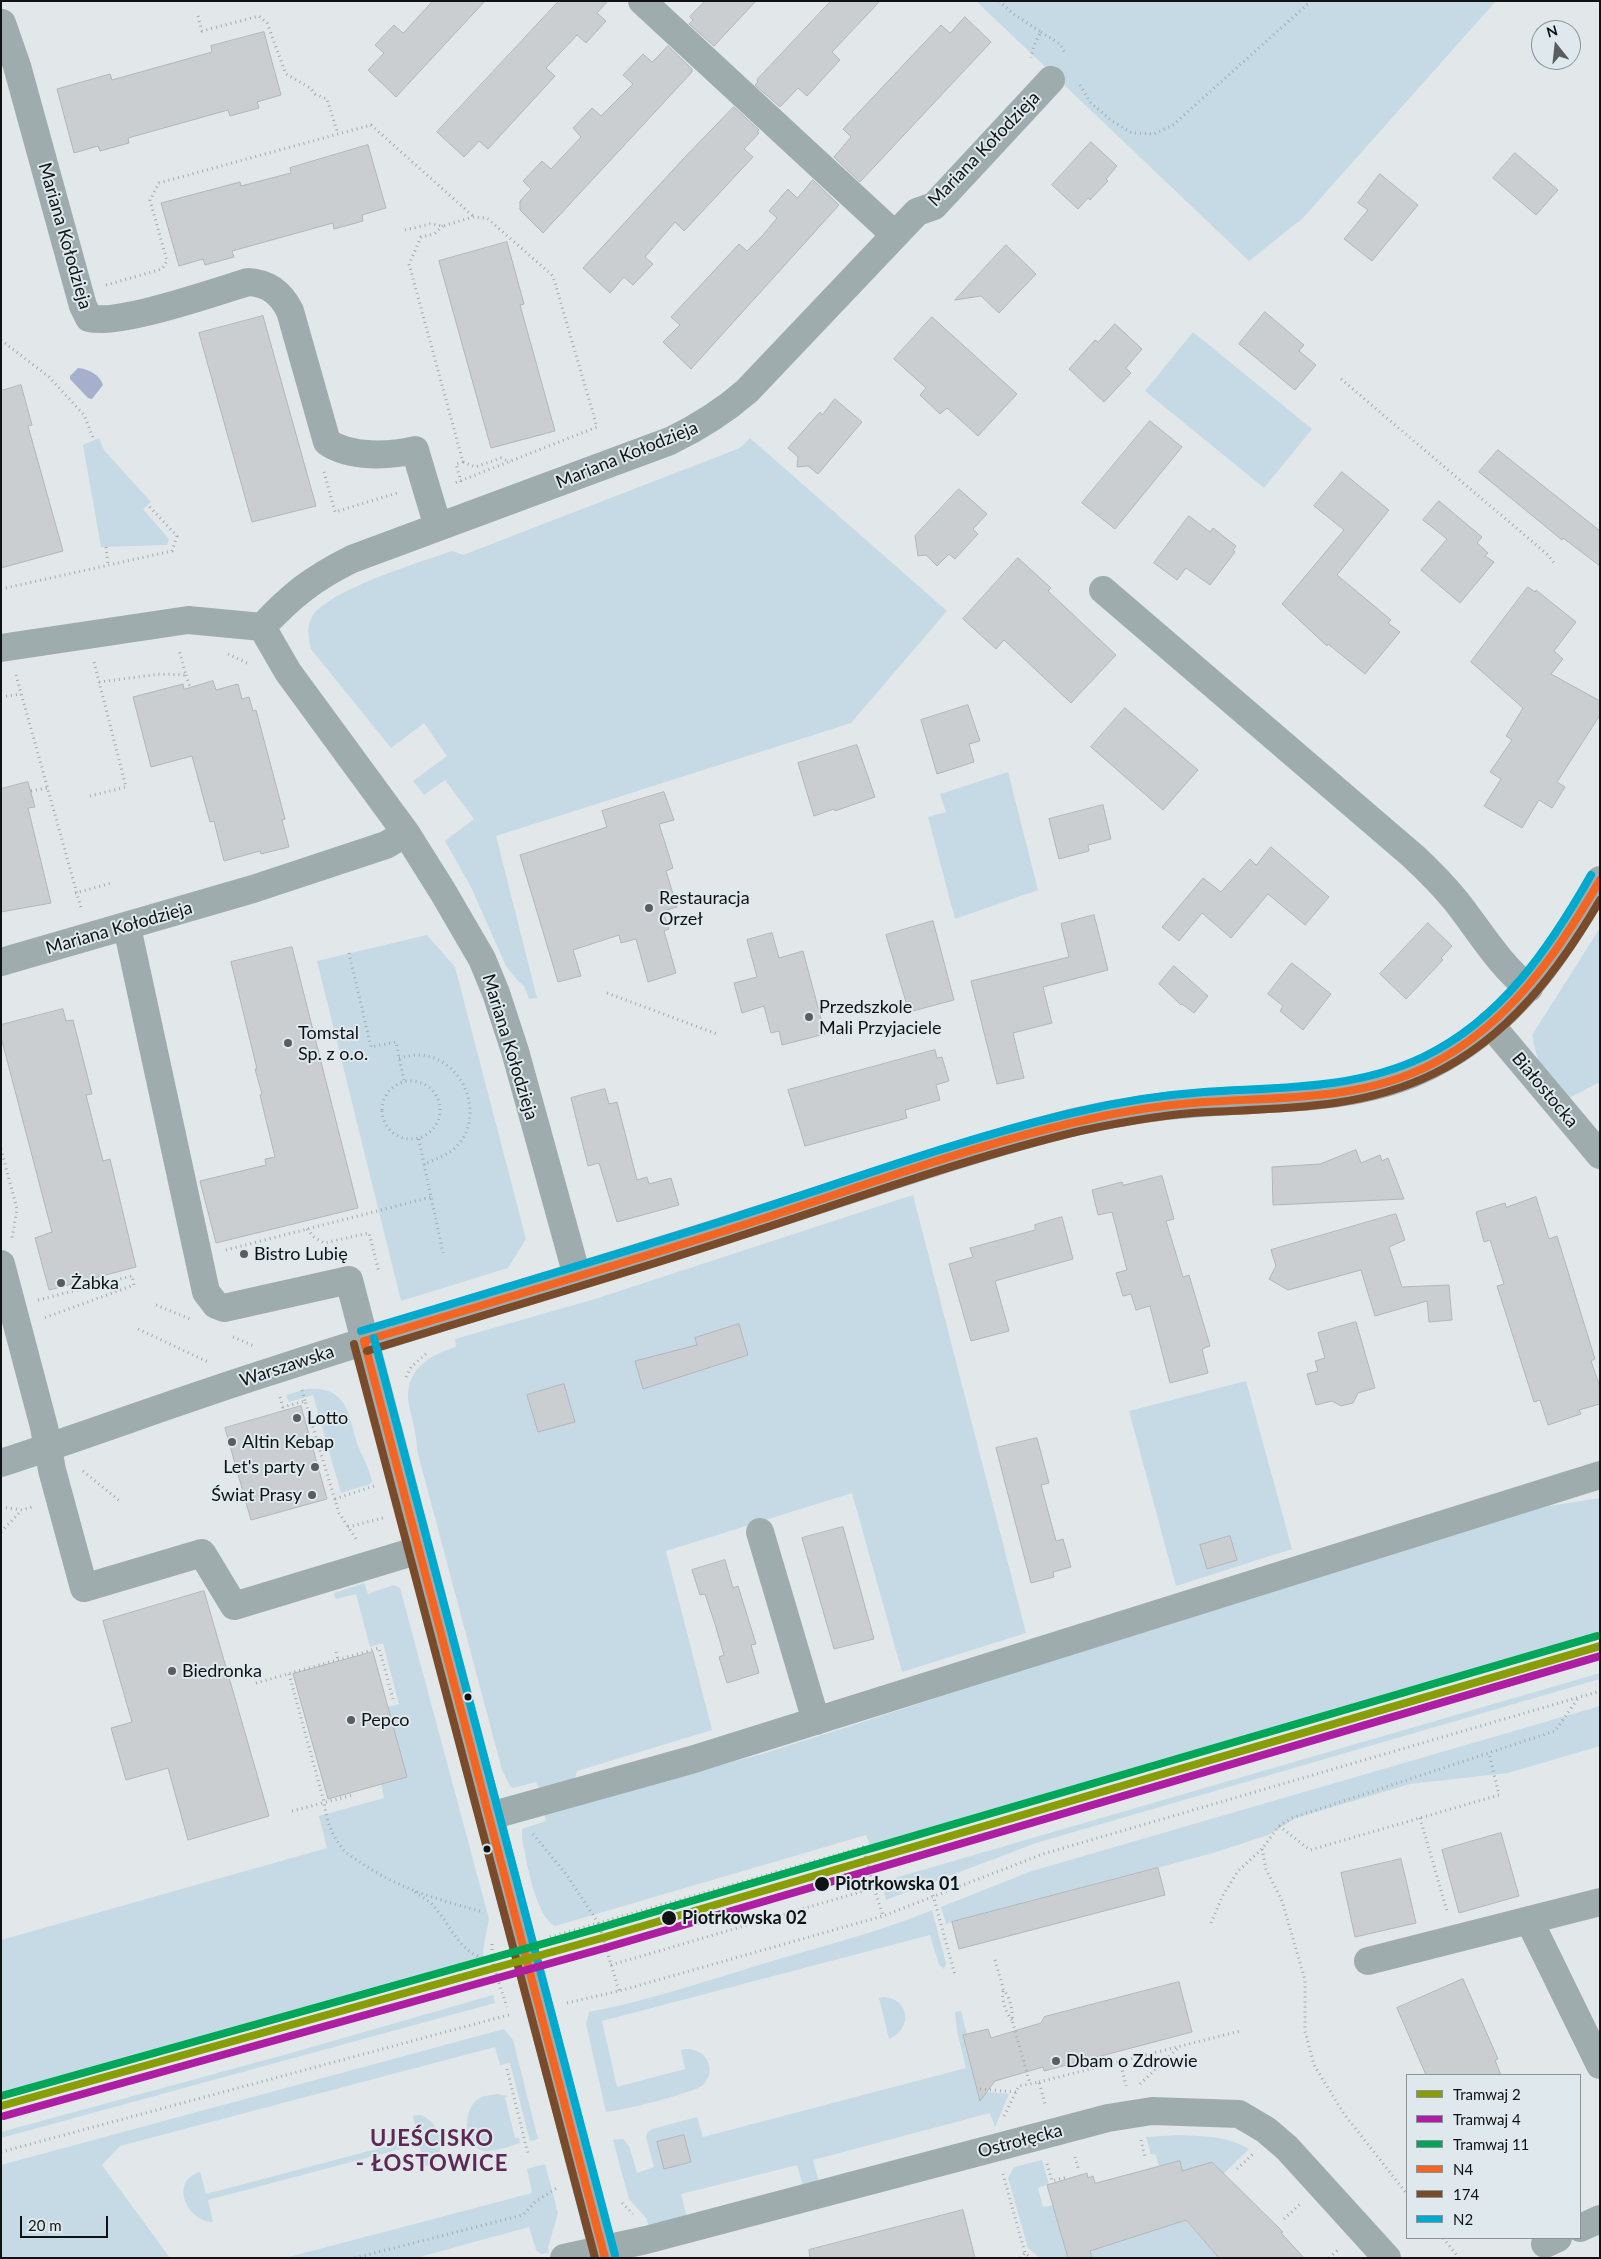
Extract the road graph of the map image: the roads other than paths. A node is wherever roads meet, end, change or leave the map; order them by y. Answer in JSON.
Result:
{"nodes":[{"id":1,"x":642,"y":1,"type":"edge"},
{"id":2,"x":2,"y":23,"type":"edge"},
{"id":3,"x":1056,"y":83,"type":"road end"},
{"id":4,"x":895,"y":235,"type":"junction"},
{"id":5,"x":438,"y":527,"type":"junction"},
{"id":6,"x":1103,"y":590,"type":"dead end"},
{"id":7,"x":262,"y":627,"type":"junction"},
{"id":8,"x":8,"y":658,"type":"edge"},
{"id":9,"x":406,"y":833,"type":"junction"},
{"id":10,"x":1600,"y":880,"type":"edge"},
{"id":11,"x":127,"y":927,"type":"junction"},
{"id":12,"x":1,"y":962,"type":"edge"},
{"id":13,"x":1528,"y":988,"type":"junction"},
{"id":14,"x":1490,"y":1024,"type":"junction"},
{"id":15,"x":1600,"y":1155,"type":"edge"},
{"id":16,"x":8,"y":1255,"type":"edge"},
{"id":17,"x":577,"y":1276,"type":"junction"},
{"id":18,"x":364,"y":1342,"type":"junction"},
{"id":19,"x":48,"y":1448,"type":"junction"},
{"id":20,"x":1,"y":1463,"type":"edge"},
{"id":21,"x":1600,"y":1475,"type":"edge"},
{"id":22,"x":760,"y":1532,"type":"dead end"},
{"id":23,"x":419,"y":1550,"type":"junction"},
{"id":24,"x":816,"y":1721,"type":"junction"},
{"id":25,"x":490,"y":1816,"type":"junction"},
{"id":26,"x":1600,"y":1902,"type":"edge"},
{"id":27,"x":1529,"y":1920,"type":"junction"},
{"id":28,"x":1368,"y":1961,"type":"dead end"},
{"id":29,"x":1600,"y":2065,"type":"edge"},
{"id":30,"x":1600,"y":2219,"type":"edge"},
{"id":31,"x":1581,"y":2228,"type":"edge"},
{"id":32,"x":604,"y":2253,"type":"edge"},
{"id":33,"x":564,"y":2258,"type":"edge"},
{"id":34,"x":1387,"y":2258,"type":"edge"}],
"edges":[{"from":1,"to":4,"type":"street"},
{"from":2,"to":5,"type":"street","name":"Mariana Kołodzieja"},
{"from":3,"to":4,"type":"street","name":"Mariana Kołodzieja"},
{"from":4,"to":5,"type":"street","name":"Mariana Kołodzieja"},
{"from":5,"to":7,"type":"street","name":"Mariana Kołodzieja"},
{"from":6,"to":13,"type":"street"},
{"from":7,"to":8,"type":"street"},
{"from":7,"to":9,"type":"street","name":"Mariana Kołodzieja"},
{"from":9,"to":11,"type":"street","name":"Mariana Kołodzieja"},
{"from":9,"to":17,"type":"street","name":"Mariana Kołodzieja"},
{"from":10,"to":13,"type":"street","name":"Warszawska"},
{"from":11,"to":12,"type":"street","name":"Mariana Kołodzieja"},
{"from":11,"to":18,"type":"street"},
{"from":13,"to":14,"type":"street","name":"Warszawska"},
{"from":14,"to":15,"type":"street","name":"Białostocka"},
{"from":14,"to":17,"type":"street","name":"Warszawska"},
{"from":16,"to":19,"type":"street"},
{"from":17,"to":18,"type":"street","name":"Warszawska"},
{"from":18,"to":19,"type":"street","name":"Warszawska"},
{"from":18,"to":23,"type":"street"},
{"from":19,"to":20,"type":"street","name":"Warszawska"},
{"from":19,"to":23,"type":"street"},
{"from":21,"to":24,"type":"street"},
{"from":22,"to":24,"type":"street"},
{"from":23,"to":25,"type":"street"},
{"from":24,"to":25,"type":"street"},
{"from":25,"to":32,"type":"street"},
{"from":26,"to":27,"type":"street"},
{"from":27,"to":28,"type":"street"},
{"from":27,"to":29,"type":"street"},
{"from":30,"to":31,"type":"street"},
{"from":32,"to":33,"type":"street","name":"Ostrołęcka"},
{"from":32,"to":34,"type":"street","name":"Ostrołęcka"}]}
